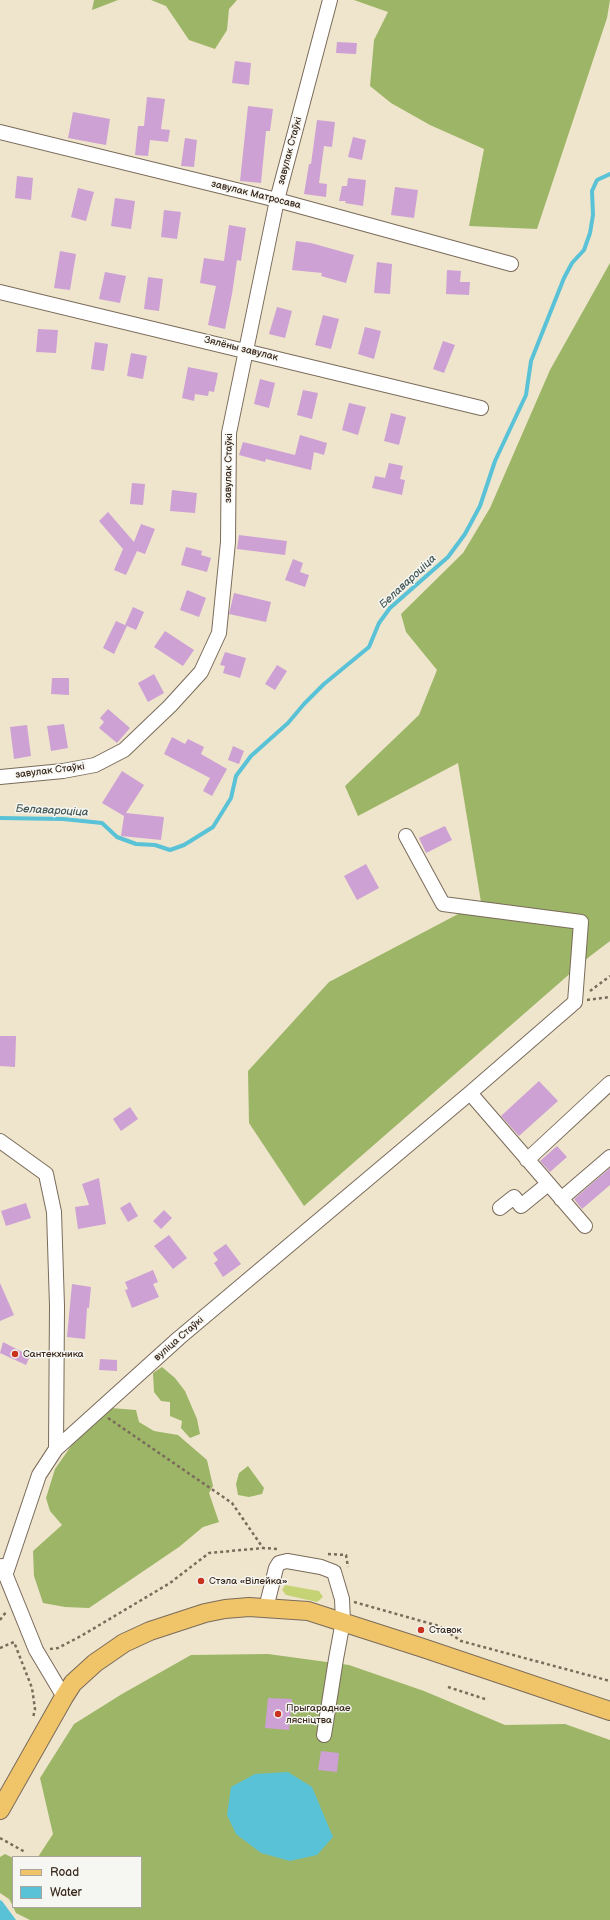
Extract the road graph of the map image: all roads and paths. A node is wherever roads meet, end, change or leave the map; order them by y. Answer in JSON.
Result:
{"nodes":[{"id":1,"x":328,"y":4,"type":"edge"},
{"id":2,"x":0,"y":132,"type":"edge"},
{"id":3,"x":277,"y":200,"type":"junction"},
{"id":4,"x":511,"y":264,"type":"dead end"},
{"id":5,"x":0,"y":292,"type":"edge"},
{"id":6,"x":246,"y":350,"type":"junction"},
{"id":7,"x":481,"y":408,"type":"dead end"},
{"id":8,"x":0,"y":777,"type":"edge"},
{"id":9,"x":406,"y":836,"type":"dead end"},
{"id":10,"x":610,"y":976,"type":"edge"},
{"id":11,"x":610,"y":997,"type":"edge"},
{"id":12,"x":575,"y":1002,"type":"junction"},
{"id":13,"x":610,"y":1083,"type":"edge"},
{"id":14,"x":470,"y":1093,"type":"junction"},
{"id":15,"x":0,"y":1142,"type":"edge"},
{"id":16,"x":610,"y":1157,"type":"edge"},
{"id":17,"x":527,"y":1160,"type":"junction"},
{"id":18,"x":548,"y":1184,"type":"junction"},
{"id":19,"x":561,"y":1199,"type":"junction"},
{"id":20,"x":500,"y":1208,"type":"dead end"},
{"id":21,"x":585,"y":1226,"type":"dead end"},
{"id":22,"x":98,"y":1411,"type":"junction"},
{"id":23,"x":56,"y":1449,"type":"junction"},
{"id":24,"x":263,"y":1548,"type":"junction"},
{"id":25,"x":278,"y":1549,"type":"dead end"},
{"id":26,"x":324,"y":1553,"type":"dead end"},
{"id":27,"x":0,"y":1560,"type":"edge"},
{"id":28,"x":348,"y":1571,"type":"dead end"},
{"id":29,"x":6,"y":1573,"type":"junction"},
{"id":30,"x":340,"y":1590,"type":"junction"},
{"id":31,"x":266,"y":1608,"type":"junction"},
{"id":32,"x":343,"y":1621,"type":"junction"},
{"id":33,"x":0,"y":1648,"type":"edge"},
{"id":34,"x":36,"y":1650,"type":"junction"},
{"id":35,"x":23,"y":1663,"type":"junction"},
{"id":36,"x":610,"y":1681,"type":"edge"},
{"id":37,"x":448,"y":1687,"type":"dead end"},
{"id":38,"x":64,"y":1697,"type":"junction"},
{"id":39,"x":488,"y":1700,"type":"dead end"},
{"id":40,"x":610,"y":1711,"type":"edge"},
{"id":41,"x":32,"y":1720,"type":"dead end"},
{"id":42,"x":324,"y":1735,"type":"dead end"},
{"id":43,"x":2,"y":1807,"type":"edge"},
{"id":44,"x":0,"y":1838,"type":"edge"},
{"id":45,"x":25,"y":1852,"type":"dead end"}],
"edges":[{"from":1,"to":3,"type":"street","name":"завулак Стаўкі"},
{"from":2,"to":3,"type":"street","name":"завулак Матросава"},
{"from":3,"to":4,"type":"street","name":"завулак Матросава"},
{"from":3,"to":6,"type":"street","name":"завулак Стаўкі"},
{"from":5,"to":6,"type":"street","name":"Зялёны завулак"},
{"from":6,"to":7,"type":"street","name":"Зялёны завулак"},
{"from":6,"to":8,"type":"street","name":"завулак Стаўкі"},
{"from":9,"to":12,"type":"street"},
{"from":10,"to":12,"type":"path"},
{"from":11,"to":12,"type":"path"},
{"from":12,"to":14,"type":"street","name":"вуліца Стаўкі"},
{"from":13,"to":17,"type":"street"},
{"from":14,"to":17,"type":"street"},
{"from":14,"to":22,"type":"street","name":"вуліца Стаўкі"},
{"from":15,"to":23,"type":"street"},
{"from":16,"to":19,"type":"street"},
{"from":17,"to":18,"type":"street"},
{"from":18,"to":19,"type":"street"},
{"from":18,"to":20,"type":"street"},
{"from":19,"to":21,"type":"street"},
{"from":22,"to":23,"type":"street","name":"вуліца Стаўкі"},
{"from":22,"to":24,"type":"path"},
{"from":23,"to":29,"type":"street","name":"вуліца Стаўкі"},
{"from":24,"to":25,"type":"path"},
{"from":24,"to":34,"type":"path"},
{"from":26,"to":28,"type":"path"},
{"from":27,"to":29,"type":"street"},
{"from":29,"to":34,"type":"street"},
{"from":30,"to":31,"type":"street"},
{"from":30,"to":32,"type":"street"},
{"from":30,"to":36,"type":"path"},
{"from":31,"to":32,"type":"main road"},
{"from":31,"to":38,"type":"main road"},
{"from":32,"to":40,"type":"main road"},
{"from":32,"to":42,"type":"street"},
{"from":33,"to":35,"type":"path"},
{"from":34,"to":35,"type":"path"},
{"from":34,"to":38,"type":"street"},
{"from":35,"to":41,"type":"path"},
{"from":37,"to":39,"type":"path"},
{"from":38,"to":43,"type":"main road"},
{"from":44,"to":45,"type":"path"}]}
